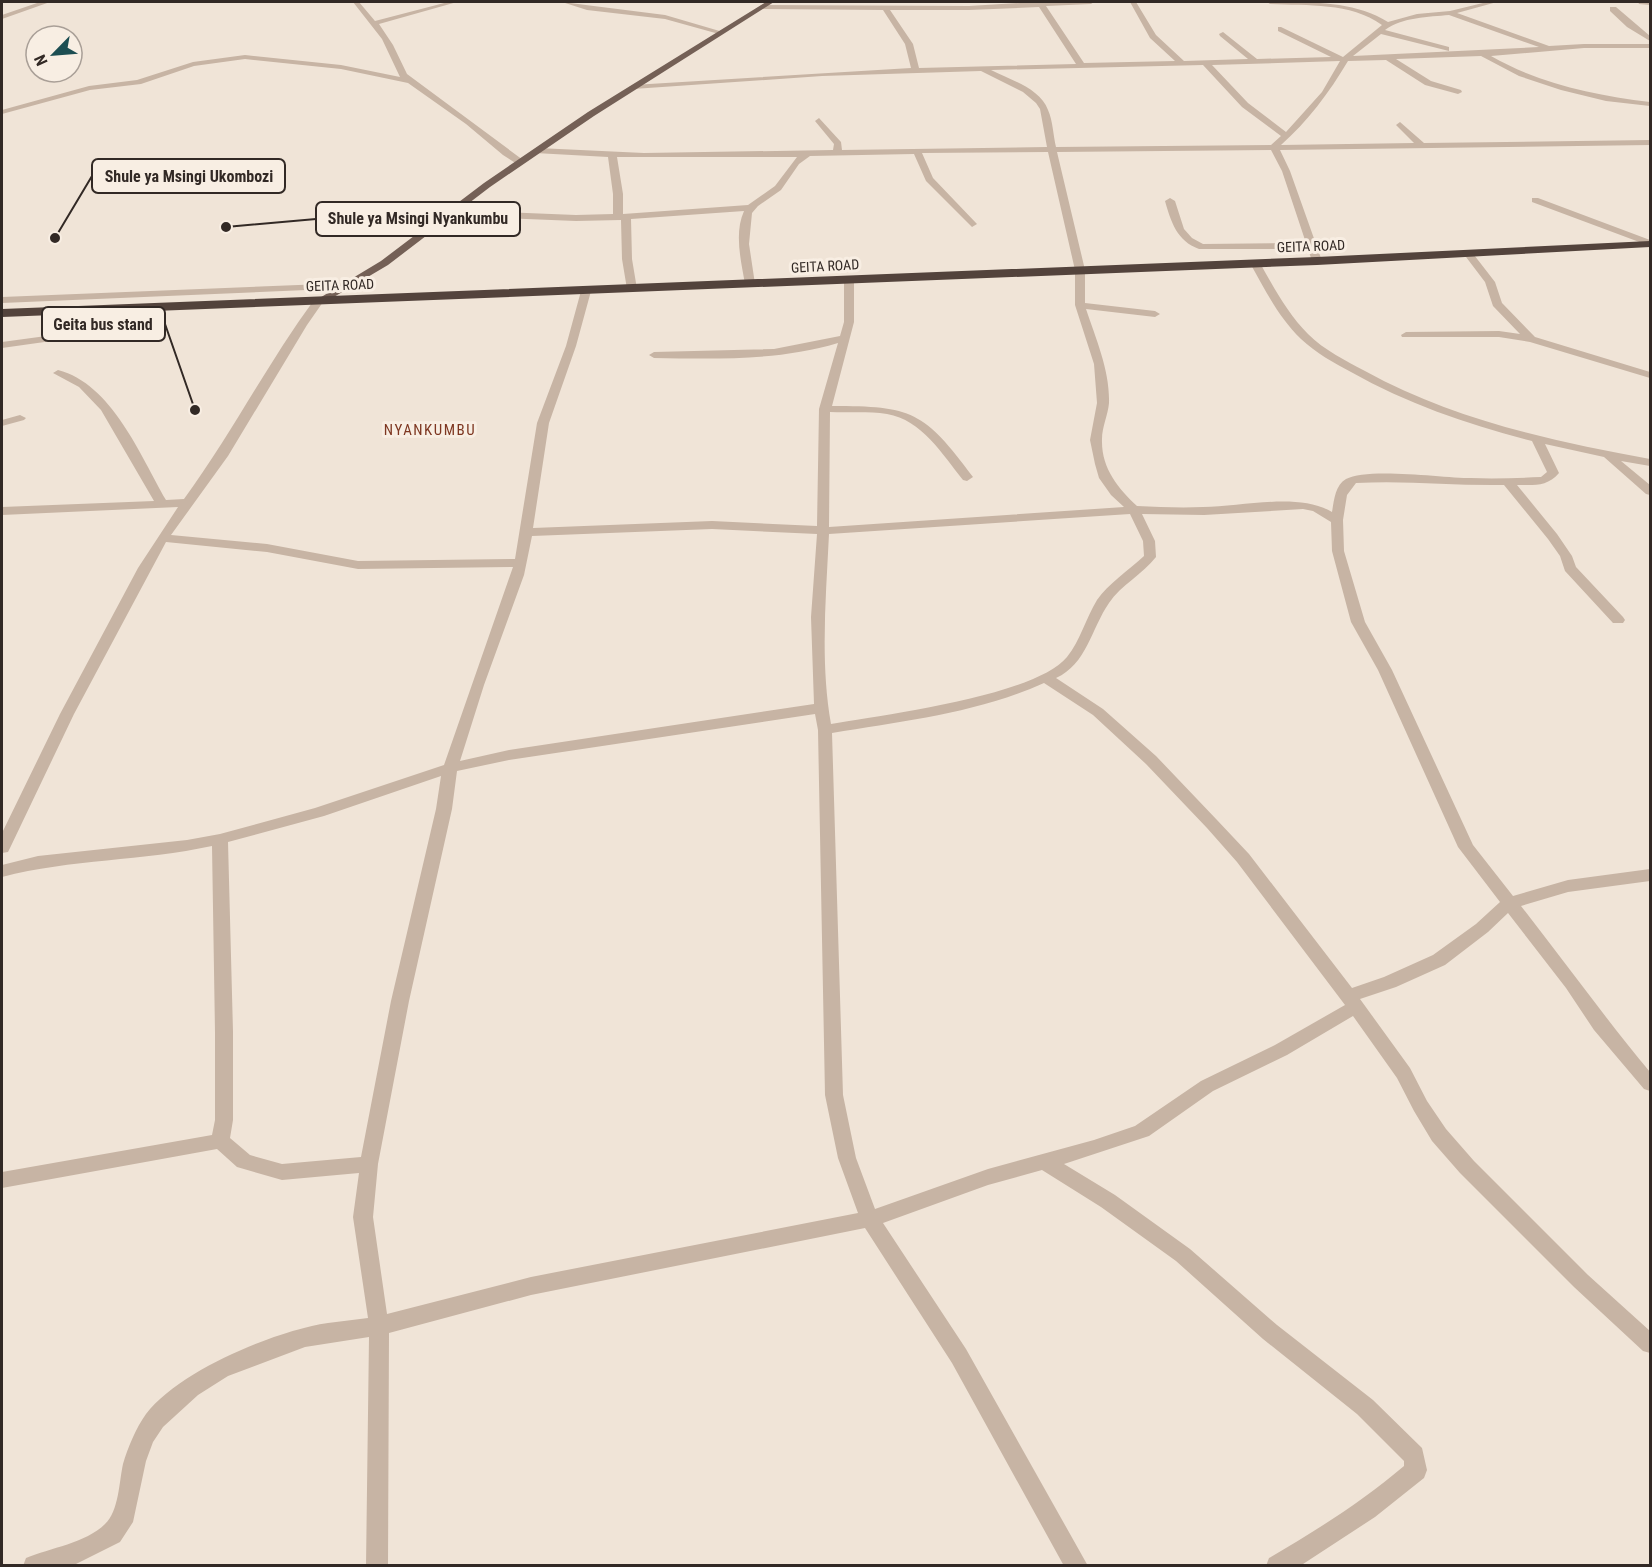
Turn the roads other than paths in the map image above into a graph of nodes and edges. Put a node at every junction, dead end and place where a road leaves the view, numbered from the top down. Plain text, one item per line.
1 (46, 2) edge
2 (356, 2) edge
3 (454, 2) edge
4 (566, 2) edge
5 (770, 2) edge
6 (1091, 2) edge
7 (1133, 2) edge
8 (1270, 2) edge
9 (1494, 2) edge
10 (1642, 2) edge
11 (1040, 3) edge
12 (1650, 3) edge
13 (886, 5) edge
14 (1357, 5) edge
15 (761, 7) junction
16 (1613, 9) dead end
17 (2, 10) edge
18 (1445, 12) junction
19 (12, 13) junction
20 (2, 17) edge
21 (375, 23) junction
22 (1387, 25) junction
23 (1281, 29) dead end
24 (1380, 31) junction
25 (719, 32) junction
26 (1222, 34) dead end
27 (1650, 39) edge
28 (1650, 46) edge
29 (1552, 49) junction
30 (1462, 54) junction
31 (1482, 54) junction
32 (1385, 56) junction
33 (1343, 59) junction
34 (1254, 60) junction
35 (1205, 62) junction
36 (1182, 63) junction
37 (1082, 67) junction
38 (982, 69) junction
39 (915, 70) junction
40 (410, 81) junction
41 (633, 87) junction
42 (1458, 92) dead end
43 (1650, 105) edge
44 (2, 112) edge
45 (819, 122) dead end
46 (1401, 125) dead end
47 (1287, 136) junction
48 (1650, 143) edge
49 (1274, 146) junction
50 (1422, 146) junction
51 (1052, 149) junction
52 (538, 151) junction
53 (917, 151) junction
54 (837, 152) junction
55 (810, 153) junction
56 (612, 156) junction
57 (520, 162) junction
58 (1535, 200) dead end
59 (1170, 201) dead end
60 (751, 207) junction
61 (450, 213) junction
62 (622, 217) junction
63 (972, 224) dead end
64 (1650, 243) edge
65 (1312, 246) junction
66 (1468, 253) junction
67 (1317, 261) junction
68 (1255, 263) junction
69 (1080, 270) junction
70 (849, 280) junction
71 (750, 284) junction
72 (349, 286) junction
73 (632, 289) junction
74 (586, 291) junction
75 (2, 300) edge
76 (318, 302) junction
77 (1080, 305) junction
78 (2, 313) edge
79 (1155, 314) dead end
80 (83, 334) dead end
81 (1406, 335) dead end
82 (845, 338) junction
83 (1531, 339) junction
84 (2, 345) edge
85 (654, 355) dead end
86 (1650, 365) edge
87 (1623, 368) junction
88 (58, 374) dead end
89 (1650, 375) edge
90 (825, 409) junction
91 (20, 418) dead end
92 (2, 423) edge
93 (1536, 438) junction
94 (1608, 455) junction
95 (1650, 462) edge
96 (967, 477) dead end
97 (1508, 482) junction
98 (1650, 491) edge
99 (187, 503) junction
100 (162, 504) junction
101 (1134, 510) junction
102 (2, 513) edge
103 (1337, 520) junction
104 (823, 531) junction
105 (527, 532) junction
106 (162, 538) junction
107 (520, 563) junction
108 (1618, 620) dead end
109 (1046, 678) junction
110 (821, 708) junction
111 (825, 730) junction
112 (450, 768) junction
113 (220, 839) junction
114 (2, 848) edge
115 (2, 871) edge
116 (1650, 875) edge
117 (1510, 903) junction
118 (1351, 1002) junction
119 (1650, 1084) edge
120 (220, 1141) junction
121 (1044, 1162) junction
122 (369, 1164) junction
123 (2, 1180) edge
124 (870, 1219) junction
125 (379, 1326) junction
126 (1650, 1344) edge
127 (34, 1566) edge
128 (377, 1566) edge
129 (1077, 1566) edge
130 (1278, 1566) edge

1 - 19 street
2 - 21 street
3 - 21 street
4 - 25 street
5 - 15 main road
6 - 11 street
7 - 36 street
8 - 14 street
9 - 18 street
10 - 12 street
11 - 13 street
11 - 37 street
13 - 15 street
13 - 39 street
14 - 22 street
15 - 25 main road
16 - 27 street
17 - 19 street
18 - 22 street
18 - 29 street
19 - 20 street
21 - 40 street
22 - 24 street
23 - 33 street
24 - 30 street
24 - 33 street
25 - 41 main road
26 - 34 street
28 - 29 street
29 - 31 street
30 - 31 street
30 - 32 street
31 - 43 street
32 - 33 street
32 - 42 street
33 - 34 street
33 - 47 street
34 - 35 street
35 - 36 street
35 - 47 street
36 - 37 street
37 - 38 street
38 - 39 street
38 - 51 street
39 - 41 street
40 - 44 street
40 - 57 street
41 - 52 main road
45 - 54 street
46 - 50 street
47 - 49 street
48 - 50 street
49 - 50 street
49 - 51 street
49 - 65 street
51 - 53 street
51 - 69 street
52 - 56 street
52 - 57 main road
53 - 54 street
53 - 63 street
54 - 55 street
55 - 56 street
55 - 60 street
56 - 62 street
57 - 61 main road
58 - 64 street
59 - 65 street
60 - 62 street
60 - 71 street
61 - 62 street
61 - 72 main road
62 - 73 street
64 - 66 highway, GEITA ROAD
65 - 67 street
66 - 67 highway, GEITA ROAD
66 - 83 street
67 - 68 highway, GEITA ROAD
68 - 69 highway, GEITA ROAD
68 - 93 street
69 - 70 highway, GEITA ROAD
69 - 77 street
70 - 71 highway, GEITA ROAD
70 - 82 street
71 - 73 highway, GEITA ROAD
72 - 75 street
72 - 76 main road
73 - 74 highway, GEITA ROAD
74 - 76 highway, GEITA ROAD
74 - 105 street
76 - 78 highway, GEITA ROAD
76 - 99 street
77 - 79 street
77 - 101 street
80 - 84 street
81 - 83 street
82 - 85 street
82 - 90 street
83 - 87 street
86 - 87 street
87 - 89 street
88 - 100 street
90 - 96 street
90 - 104 street
91 - 92 street
93 - 94 street
93 - 97 street
94 - 95 street
94 - 98 street
97 - 103 street
97 - 108 street
99 - 100 street
99 - 106 street
100 - 102 street
101 - 103 street
101 - 104 street
101 - 109 street
103 - 117 street
104 - 105 street
104 - 110 street
105 - 107 street
106 - 107 street
106 - 114 street
107 - 112 street
109 - 111 street
109 - 118 street
110 - 111 street
110 - 112 street
111 - 124 street
112 - 113 street
112 - 122 street
113 - 115 street
113 - 120 street
116 - 117 street
117 - 118 street
117 - 119 street
118 - 121 street
118 - 126 street
120 - 122 street
120 - 123 street
121 - 124 street
121 - 130 street
122 - 125 street
124 - 125 street
124 - 129 street
125 - 127 street
125 - 128 street

